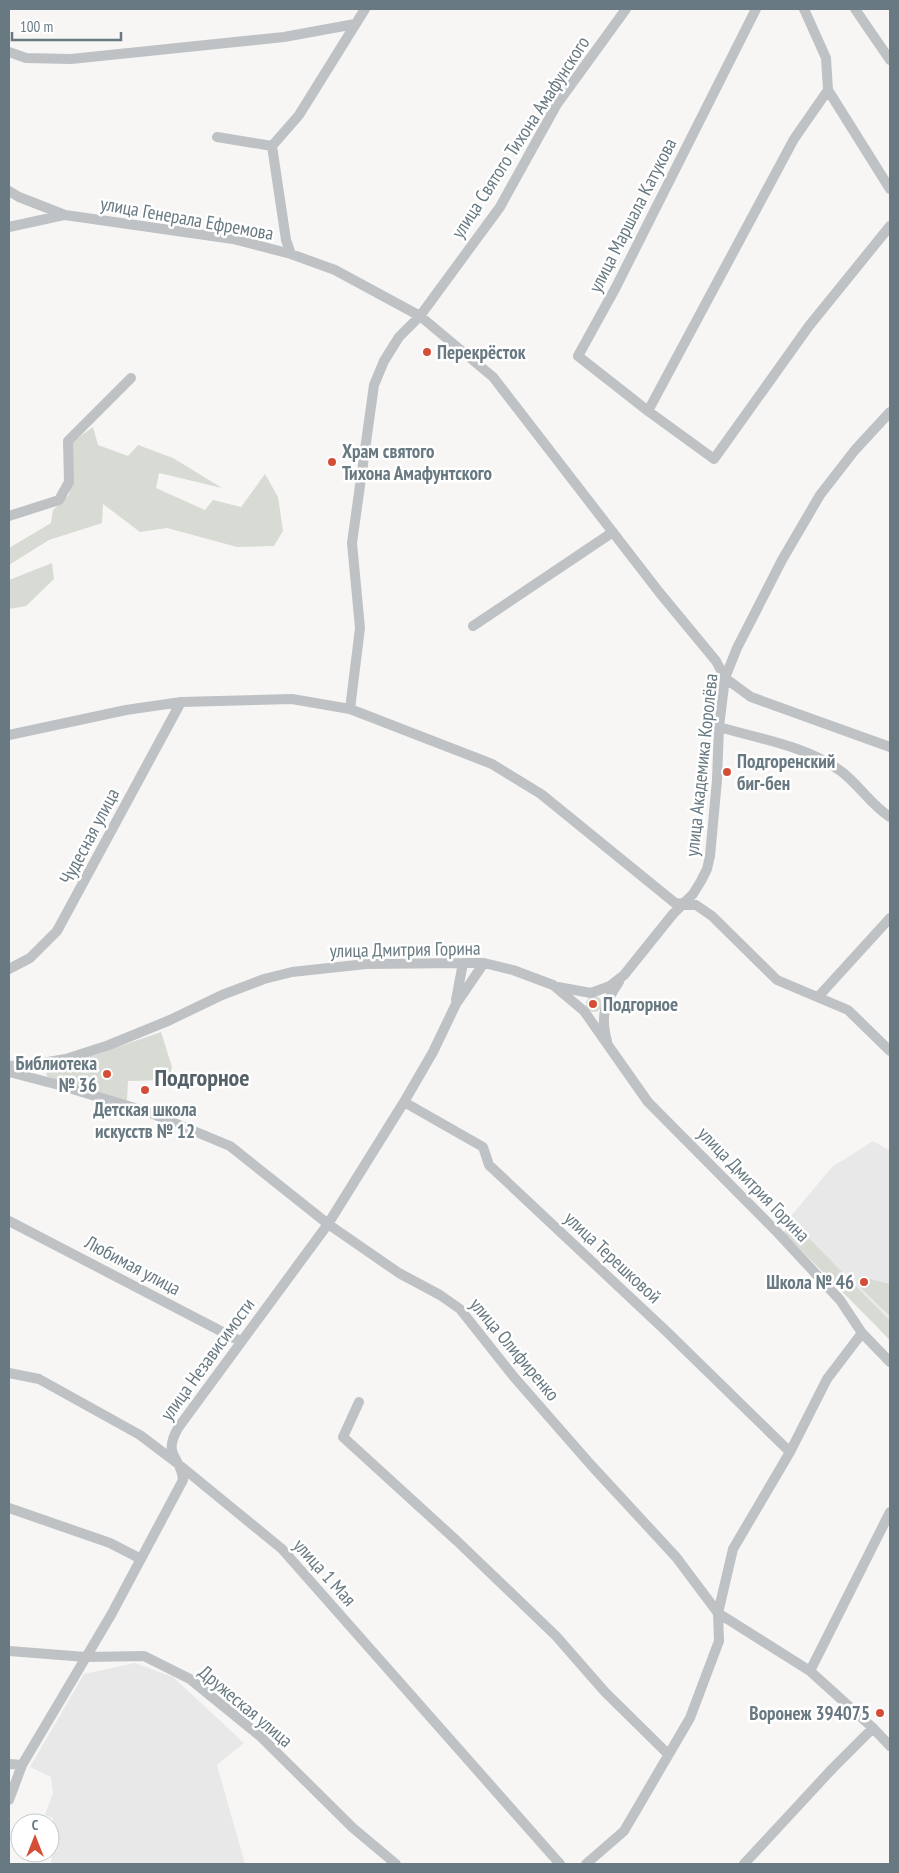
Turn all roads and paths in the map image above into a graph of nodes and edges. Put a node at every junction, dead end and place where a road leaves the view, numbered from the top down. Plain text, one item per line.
1 (365, 9) edge
2 (626, 9) edge
3 (756, 9) edge
4 (804, 9) edge
5 (855, 9) edge
6 (355, 24) junction
7 (9, 52) edge
8 (890, 60) edge
9 (828, 90) junction
10 (217, 137) dead end
11 (272, 146) junction
12 (890, 189) edge
13 (9, 191) edge
14 (65, 215) junction
15 (890, 226) edge
16 (9, 227) edge
17 (291, 254) junction
18 (420, 316) junction
19 (131, 378) dead end
20 (648, 411) junction
21 (890, 412) edge
22 (9, 516) edge
23 (613, 532) junction
24 (473, 626) dead end
25 (725, 678) junction
26 (181, 702) junction
27 (350, 709) junction
28 (719, 727) junction
29 (9, 735) edge
30 (890, 747) edge
31 (890, 817) edge
32 (684, 903) junction
33 (890, 918) edge
34 (463, 963) junction
35 (484, 963) junction
36 (9, 970) edge
37 (624, 975) junction
38 (553, 985) junction
39 (591, 993) junction
40 (818, 997) junction
41 (456, 1004) junction
42 (605, 1007) junction
43 (584, 1011) junction
44 (609, 1047) junction
45 (890, 1051) edge
46 (9, 1066) edge
47 (9, 1072) edge
48 (404, 1102) junction
49 (9, 1220) edge
50 (328, 1224) junction
51 (862, 1333) junction
52 (240, 1341) junction
53 (890, 1362) edge
54 (9, 1373) edge
55 (359, 1402) dead end
56 (790, 1452) junction
57 (177, 1463) junction
58 (9, 1508) edge
59 (890, 1512) edge
60 (141, 1559) junction
61 (718, 1613) junction
62 (9, 1651) edge
63 (86, 1657) junction
64 (810, 1671) junction
65 (873, 1728) junction
66 (890, 1731) edge
67 (888, 1744) edge
68 (668, 1754) junction
69 (9, 1764) edge
70 (22, 1765) junction
71 (9, 1800) edge
72 (396, 1864) edge
73 (560, 1864) edge
74 (586, 1864) edge
75 (744, 1864) edge

1 - 6 street
2 - 18 street, улица Святого Тихона Амафунского
3 - 20 street, улица Маршала Катукова
4 - 9 street
5 - 8 street
6 - 7 street
6 - 11 street
9 - 12 street
9 - 20 street
10 - 11 street
11 - 17 street
13 - 14 street, улица Генерала Ефремова
14 - 16 street
14 - 17 street, улица Генерала Ефремова
15 - 20 street, улица Маршала Катукова
17 - 18 street, улица Генерала Ефремова
18 - 23 street, улица Генерала Ефремова
18 - 27 street, улица Святого Тихона Амафунского
19 - 22 street
21 - 25 street, улица Академика Королёва
23 - 24 street
23 - 25 street, улица Генерала Ефремова
25 - 28 street, улица Академика Королёва
25 - 30 street, улица Генерала Ефремова
26 - 27 street
26 - 29 street
26 - 36 street, Чудесная улица
27 - 32 street
28 - 31 street
28 - 32 street, улица Академика Королёва
32 - 37 street, улица Академика Королёва
32 - 40 street
33 - 40 street
34 - 35 street, улица Дмитрия Горина
34 - 41 street
34 - 46 street, улица Дмитрия Горина
35 - 38 street, улица Дмитрия Горина
35 - 41 street
37 - 39 street, улица Академика Королёва
37 - 42 street
38 - 39 street
38 - 43 street, улица Дмитрия Горина
39 - 42 street
39 - 43 street
40 - 45 street
41 - 48 street, улица Независимости
42 - 43 street
42 - 44 street
43 - 44 street, улица Дмитрия Горина
44 - 51 street, улица Дмитрия Горина
47 - 50 street, улица Олифиренко
48 - 50 street, улица Независимости
48 - 56 street, улица Терешковой
49 - 52 street, Любимая улица
50 - 52 street, улица Независимости
50 - 61 street, улица Олифиренко
51 - 53 street, улица Дмитрия Горина
51 - 56 street
52 - 57 street, улица Независимости
54 - 57 street, улица 1 Мая
55 - 68 street
56 - 61 street
57 - 60 street, улица Независимости
57 - 73 street, улица 1 Мая
58 - 60 street
59 - 64 street
60 - 63 street, улица Независимости
61 - 64 street, улица Олифиренко
61 - 68 street
62 - 63 street, Дружеская улица
63 - 70 street, улица Независимости
63 - 72 street, Дружеская улица
64 - 65 street, улица Олифиренко
65 - 67 street, улица Олифиренко
65 - 75 street
66 - 67 street
68 - 74 street
69 - 70 street
70 - 71 street, улица Независимости

